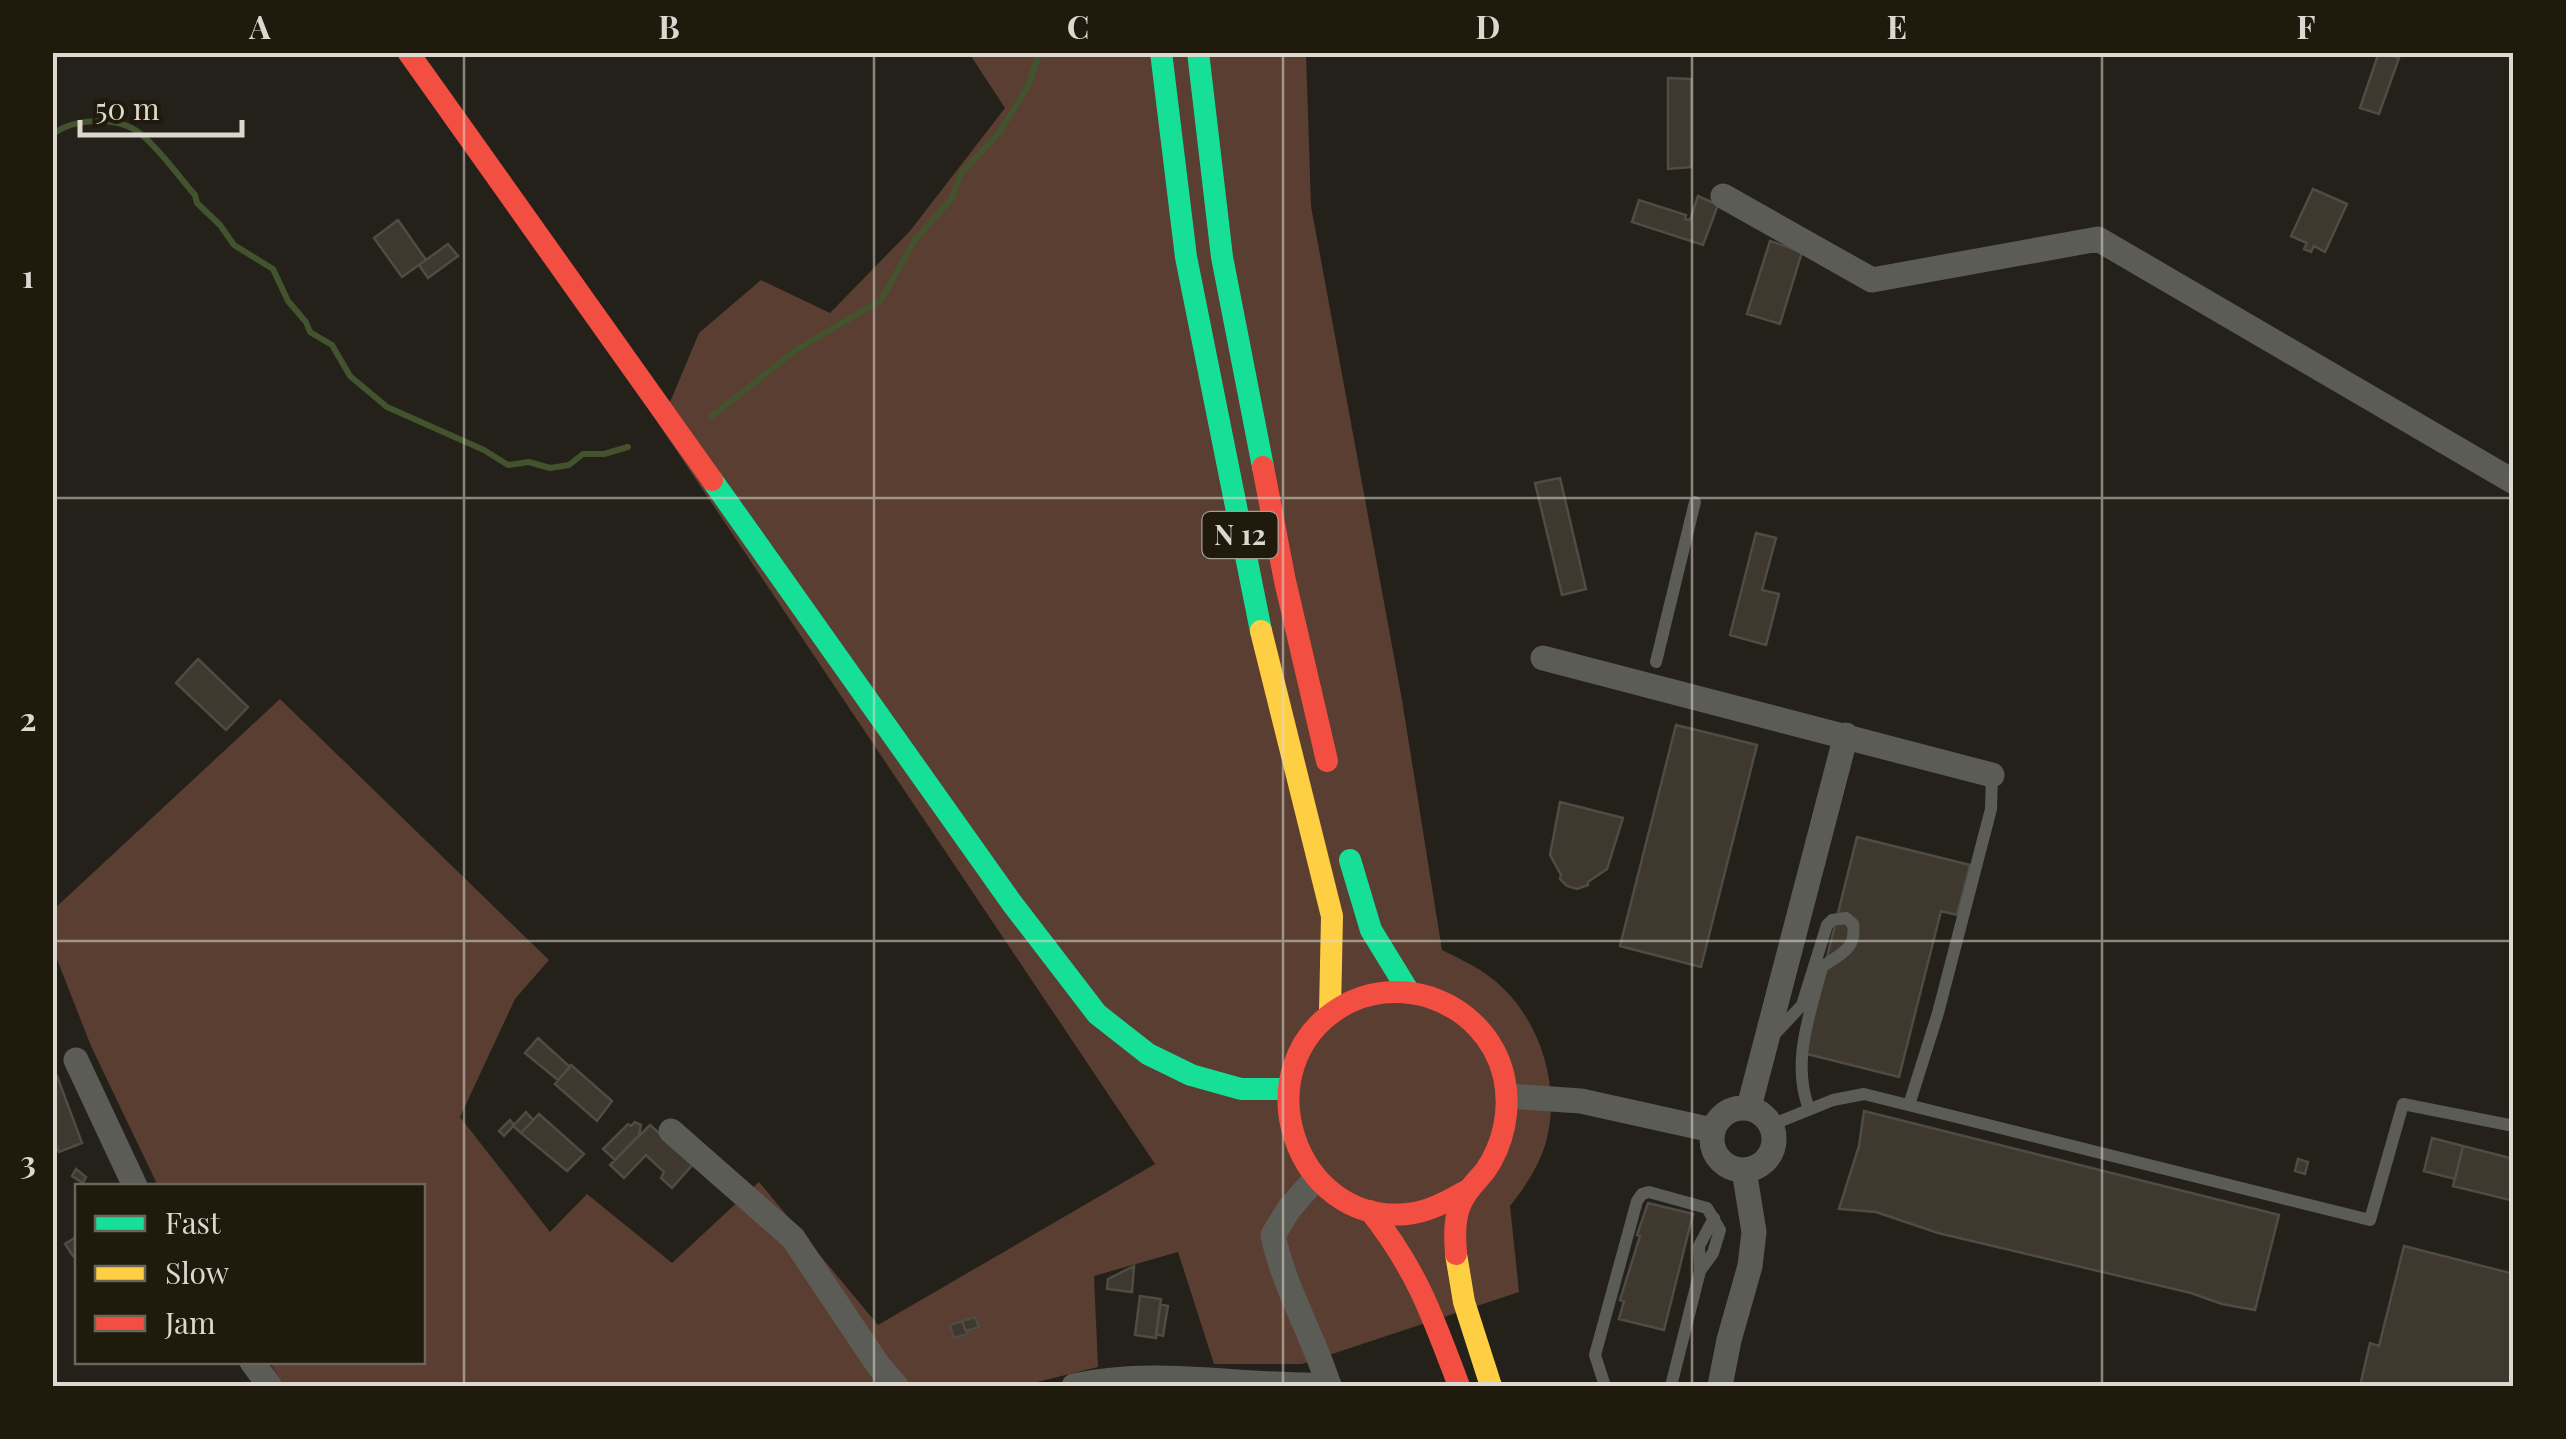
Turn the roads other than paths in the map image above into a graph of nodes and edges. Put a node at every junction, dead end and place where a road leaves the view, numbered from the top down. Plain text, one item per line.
1 (408, 52) edge
2 (1162, 52) edge
3 (1198, 52) edge
4 (1722, 196) dead end
5 (2514, 482) edge
6 (1695, 502) dead end
7 (1543, 658) dead end
8 (1656, 662) dead end
9 (1846, 735) junction
10 (1992, 775) joint
11 (1332, 786) dead end
12 (1345, 842) dead end
13 (1409, 992) junction
14 (1330, 1012) junction
15 (1766, 1044) junction
16 (76, 1060) dead end
17 (1286, 1090) junction
18 (1508, 1096) junction
19 (1909, 1105) junction
20 (1749, 1108) junction
21 (1810, 1109) junction
22 (1771, 1125) junction
23 (2514, 1126) edge
24 (1712, 1130) junction
25 (671, 1132) dead end
26 (1744, 1170) junction
27 (1315, 1179) junction
28 (135, 1184) edge
29 (1464, 1192) junction
30 (1370, 1211) junction
31 (254, 1364) edge
32 (270, 1386) edge
33 (896, 1386) edge
34 (1074, 1386) edge
35 (1329, 1386) edge
36 (1459, 1386) edge
37 (1491, 1386) edge
38 (1605, 1386) edge
39 (1670, 1386) edge
40 (1720, 1386) edge

1 - 17 main road
2 - 14 main road, N 12
3 - 11 main road, N 12
4 - 5 street
6 - 8 lane
7 - 9 street
9 - 10 street
9 - 15 street
10 - 19 lane
12 - 13 main road
13 - 14 main road
13 - 18 main road
14 - 17 main road
15 - 20 street
15 - 21 lane
16 - 28 street
17 - 27 main road
18 - 24 street
18 - 29 main road
19 - 21 lane
19 - 23 lane
20 - 22 street
20 - 24 street
21 - 22 lane
22 - 26 street
24 - 26 street
25 - 33 street
26 - 40 street
27 - 30 main road
27 - 35 street
29 - 30 main road
29 - 37 main road
30 - 36 main road
31 - 32 street
34 - 35 street
38 - 39 lane

